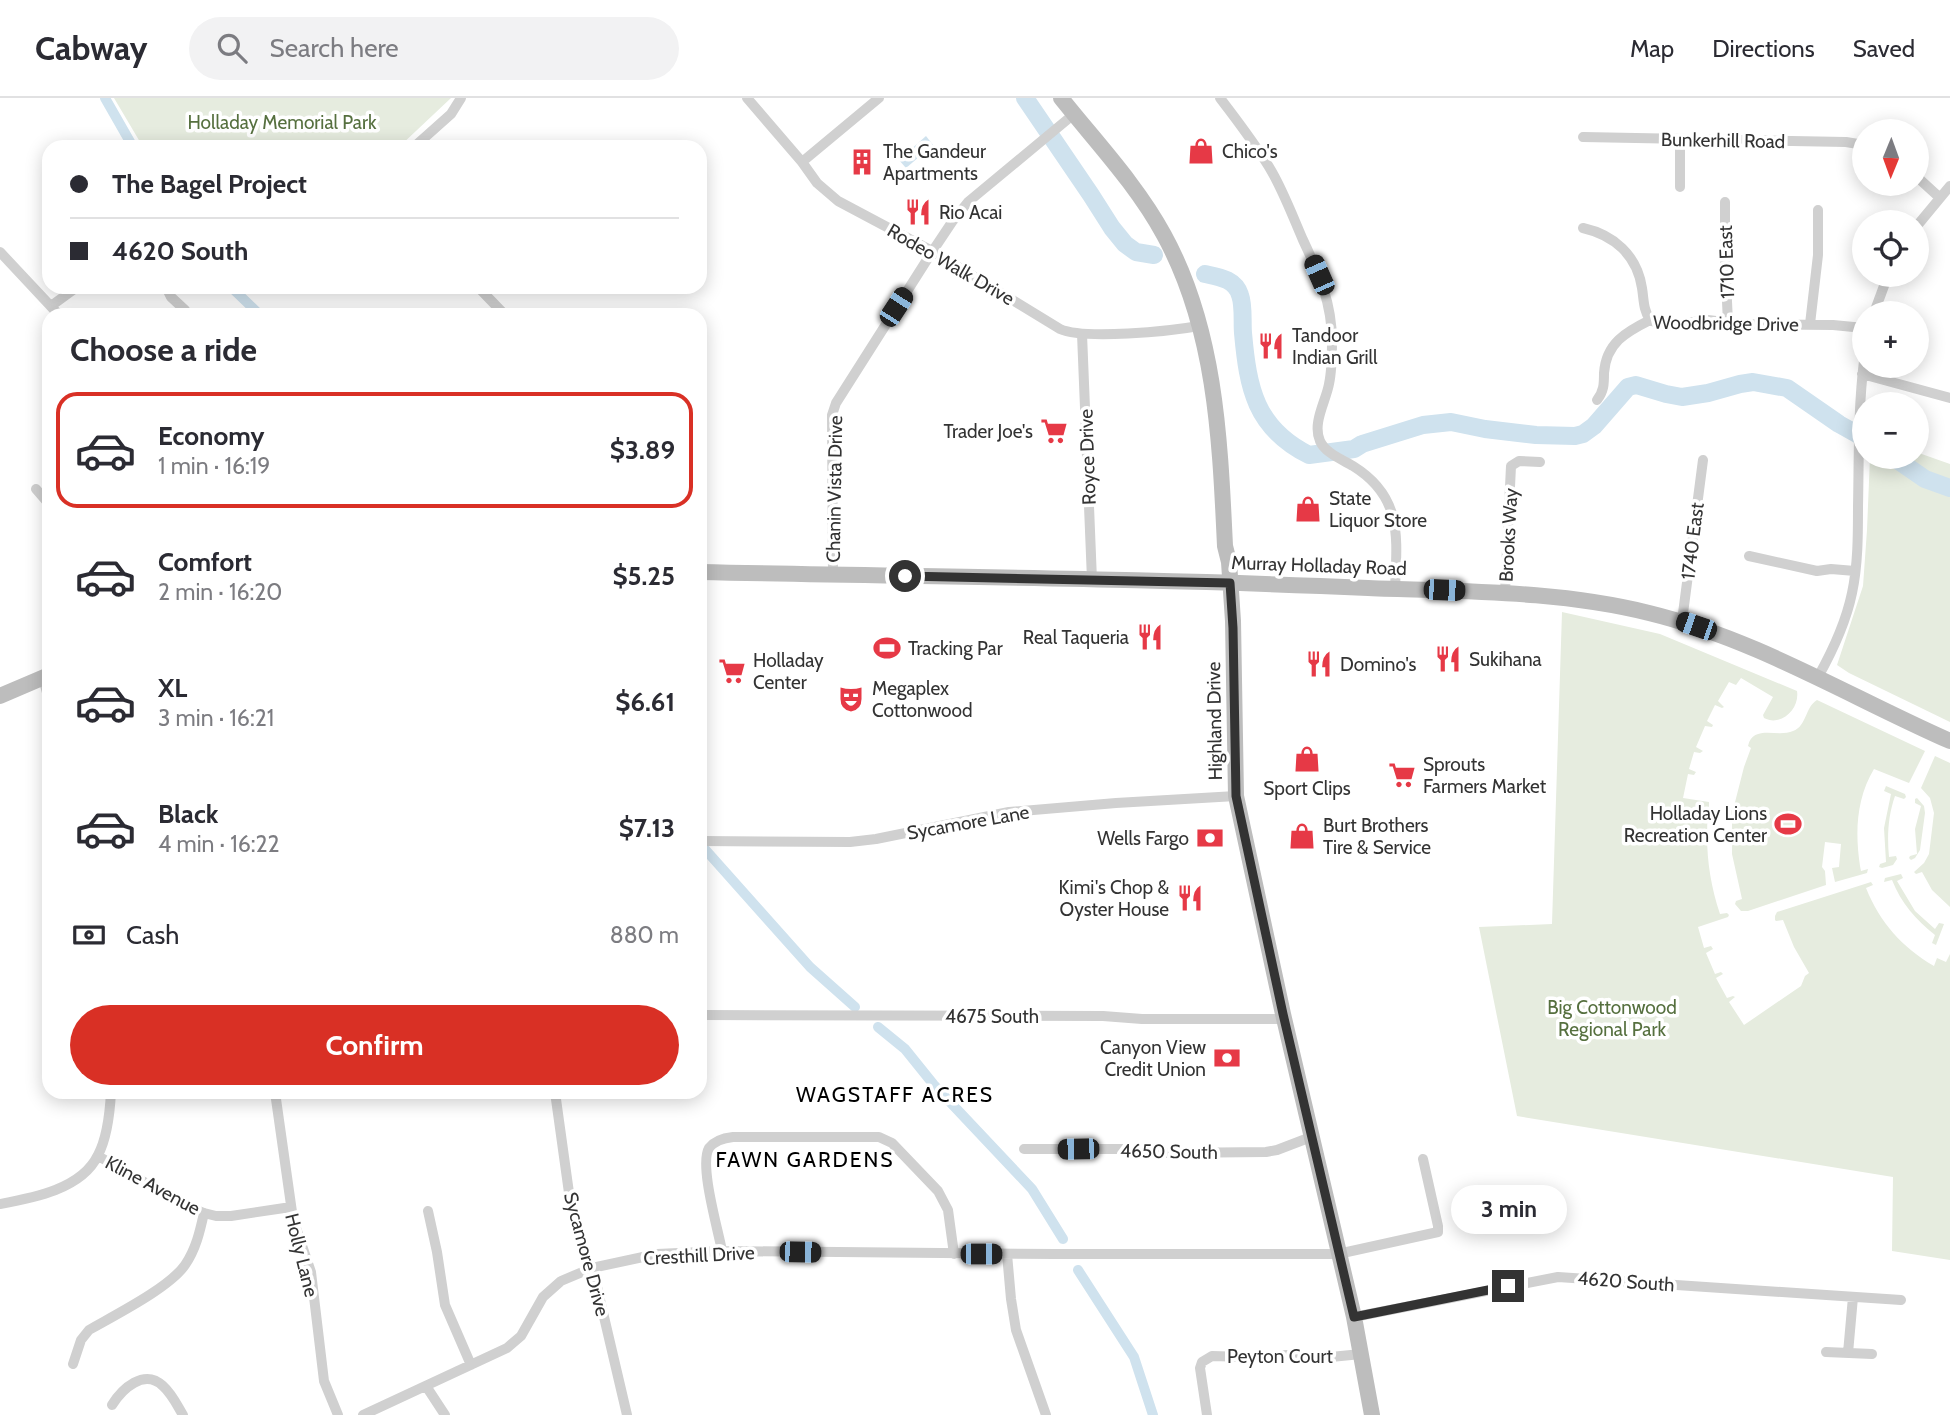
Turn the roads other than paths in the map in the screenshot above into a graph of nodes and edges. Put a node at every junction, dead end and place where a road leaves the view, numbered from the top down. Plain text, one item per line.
1 (461, 98) edge
2 (747, 98) edge
3 (879, 98) edge
4 (1061, 98) edge
5 (1220, 98) edge
6 (1074, 114) junction
7 (1583, 137) dead end
8 (1680, 139) junction
9 (422, 140) edge
10 (1852, 143) edge
11 (802, 162) junction
12 (1950, 186) edge
13 (1680, 187) dead end
14 (1929, 187) edge
15 (1940, 197) junction
16 (1725, 202) dead end
17 (1818, 210) dead end
18 (1929, 211) edge
19 (1583, 228) dead end
20 (932, 251) junction
21 (0, 252) edge
22 (71, 294) edge
23 (170, 294) edge
24 (485, 294) edge
25 (52, 308) edge
26 (58, 308) edge
27 (183, 308) edge
28 (498, 308) edge
29 (1650, 320) junction
30 (1728, 323) junction
31 (1810, 324) junction
32 (1199, 326) junction
33 (1852, 327) edge
34 (1082, 334) junction
35 (1862, 378) edge
36 (1877, 378) edge
37 (1950, 398) edge
38 (1597, 400) dead end
39 (1703, 460) dead end
40 (1540, 461) dead end
41 (36, 489) dead end
42 (42, 496) edge
43 (1749, 556) dead end
44 (1855, 571) junction
45 (707, 572) edge
46 (833, 575) junction
47 (1092, 580) junction
48 (1230, 583) junction
49 (1395, 589) junction
50 (1505, 592) junction
51 (1682, 621) junction
52 (1818, 677) junction
53 (42, 678) edge
54 (0, 696) edge
55 (1950, 741) edge
56 (1236, 796) junction
57 (707, 841) edge
58 (707, 1015) edge
59 (1284, 1018) junction
60 (110, 1099) edge
61 (276, 1099) edge
62 (556, 1099) edge
63 (1311, 1137) junction
64 (1024, 1149) dead end
65 (98, 1156) junction
66 (1423, 1159) dead end
67 (0, 1204) edge
68 (291, 1207) junction
69 (428, 1211) dead end
70 (204, 1213) junction
71 (722, 1251) junction
72 (954, 1254) junction
73 (1007, 1254) junction
74 (1338, 1254) junction
75 (592, 1268) junction
76 (1853, 1297) junction
77 (1901, 1300) dead end
78 (1354, 1317) junction
79 (1826, 1352) dead end
80 (1848, 1353) junction
81 (1361, 1354) junction
82 (1872, 1354) dead end
83 (73, 1364) dead end
84 (471, 1365) junction
85 (426, 1386) junction
86 (112, 1405) dead end
87 (183, 1415) edge
88 (338, 1415) edge
89 (363, 1415) edge
90 (445, 1415) edge
91 (626, 1415) edge
92 (1046, 1415) edge
93 (1208, 1415) edge
94 (1372, 1415) edge

1 - 9 street
2 - 11 street, Rodeo Walk Drive
3 - 11 street
4 - 6 main road, Highland Drive
5 - 49 street
6 - 20 street, Chanin Vista Drive
6 - 32 main road, Highland Drive
7 - 8 street, Bunkerhill Road
8 - 10 street, Bunkerhill Road
8 - 13 street
11 - 20 street, Rodeo Walk Drive
12 - 15 street
14 - 15 street
15 - 18 street
16 - 30 street, 1710 East
17 - 31 street
19 - 29 street
20 - 34 street, Rodeo Walk Drive
20 - 46 street, Chanin Vista Drive
21 - 25 street
22 - 26 street
23 - 27 street
24 - 28 street
29 - 30 street, Woodbridge Drive
29 - 38 street, Woodbridge Drive
30 - 31 street, Woodbridge Drive
31 - 33 street, Woodbridge Drive
32 - 34 street, Rodeo Walk Drive
32 - 48 main road, Highland Drive
34 - 47 street, Royce Drive
35 - 44 street
36 - 37 street
39 - 51 street, 1740 East
40 - 50 street, Brooks Way
41 - 42 street
43 - 44 street
44 - 52 street
45 - 46 main road, Murray Holladay Road
46 - 47 main road, Murray Holladay Road
47 - 48 main road, Murray Holladay Road
48 - 49 main road, Murray Holladay Road
48 - 56 main road, Highland Drive
49 - 50 main road, Murray Holladay Road
50 - 51 main road, Murray Holladay Road
51 - 52 main road, Murray Holladay Road
52 - 55 main road, Murray Holladay Road
53 - 54 main road
56 - 57 street, Sycamore Lane
56 - 59 main road, Highland Drive
58 - 59 street, 4675 South
59 - 63 main road, Highland Drive
60 - 65 street
61 - 68 street, Holly Lane
62 - 75 street, Sycamore Drive
63 - 64 street, 4650 South
63 - 74 main road, Highland Drive
65 - 67 street
65 - 70 street, Kline Avenue
66 - 74 street, Cresthill Drive
68 - 70 street, Kline Avenue
68 - 88 street, Holly Lane
69 - 84 street
70 - 83 street
71 - 72 street, Cresthill Drive
71 - 72 street
71 - 75 street, Cresthill Drive
72 - 73 street, Cresthill Drive
73 - 74 street, Cresthill Drive
73 - 92 street
74 - 78 main road, Highland Drive
75 - 84 street, Cresthill Drive
75 - 91 street, Sycamore Drive
76 - 77 street, 4620 South
76 - 78 street, 4620 South
76 - 80 street
78 - 81 main road, Highland Drive
79 - 80 street
80 - 82 street
81 - 93 street, Peyton Court
81 - 94 main road, Highland Drive
84 - 85 street, Cresthill Drive
85 - 89 street, Cresthill Drive
85 - 90 street
86 - 87 street

